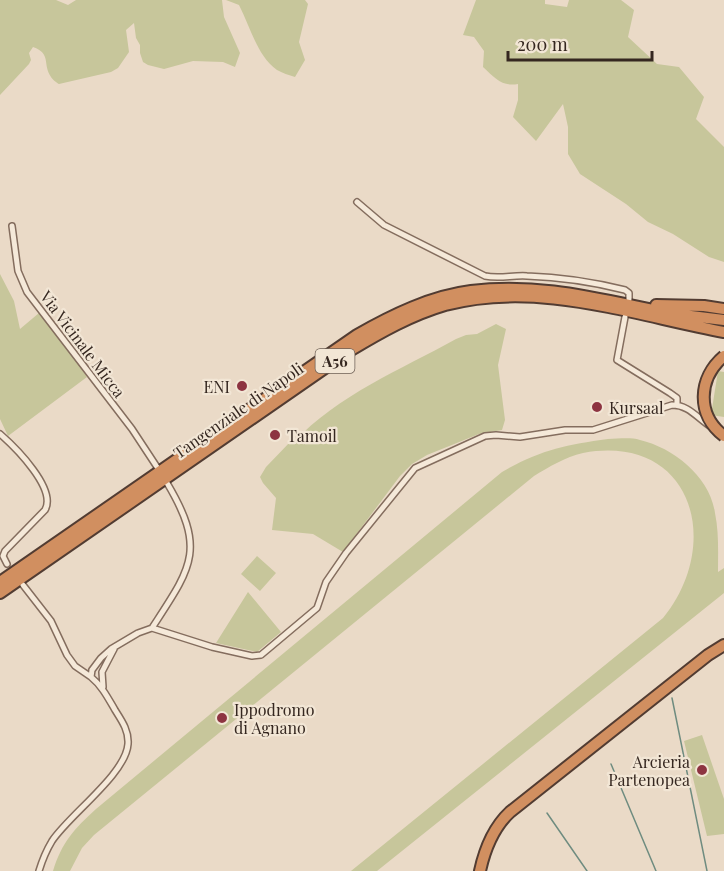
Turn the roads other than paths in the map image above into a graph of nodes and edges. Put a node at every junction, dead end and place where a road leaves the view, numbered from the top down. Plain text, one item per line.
1 (357, 202) dead end
2 (12, 226) dead end
3 (631, 302) junction
4 (724, 309) edge
5 (625, 317) dead end
6 (724, 320) edge
7 (724, 332) edge
8 (724, 356) edge
9 (676, 404) junction
10 (724, 425) edge
11 (0, 434) edge
12 (724, 436) edge
13 (157, 467) dead end
14 (167, 483) dead end
15 (58, 541) junction
16 (4, 568) edge
17 (21, 581) junction
18 (0, 582) edge
19 (0, 593) edge
20 (0, 598) edge
21 (152, 628) junction
22 (118, 645) junction
23 (724, 645) edge
24 (96, 675) junction
25 (39, 871) edge
26 (480, 871) edge

1 - 3 street
2 - 13 street, Via Vicinale Micca
3 - 4 highway
3 - 6 highway, Tangenziale di Napoli / A56
3 - 15 highway, Tangenziale di Napoli / A56
5 - 9 street
7 - 17 highway, Tangenziale di Napoli / A56
8 - 12 highway, bridge
9 - 10 street
9 - 21 street
11 - 16 street
14 - 21 street
15 - 16 highway
15 - 18 highway, Tangenziale di Napoli / A56
17 - 19 highway, Tangenziale di Napoli / A56
17 - 20 highway
17 - 24 street
21 - 22 street
22 - 24 street
22 - 24 street
23 - 26 highway
24 - 25 street

